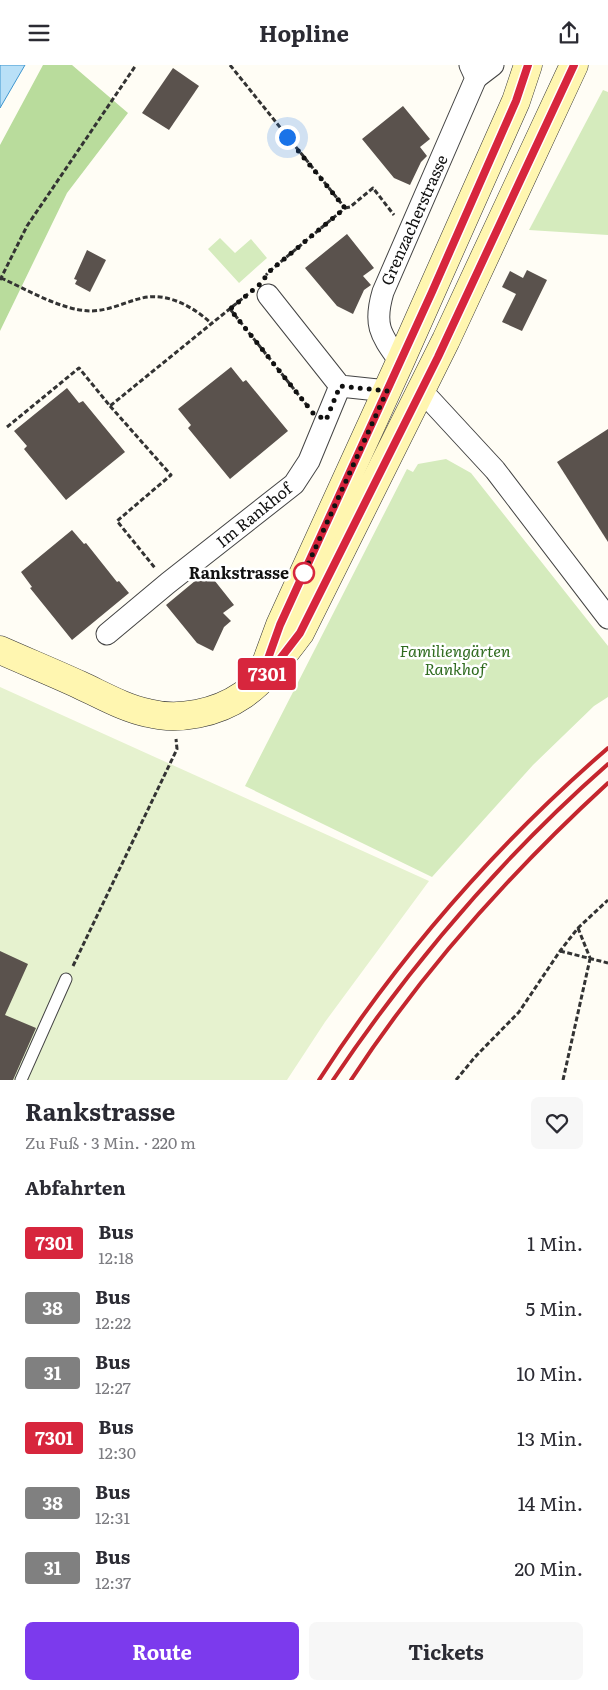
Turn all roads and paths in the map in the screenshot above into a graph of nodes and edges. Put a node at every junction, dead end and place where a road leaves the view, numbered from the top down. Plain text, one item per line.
1 (136, 65) edge
2 (230, 65) edge
3 (493, 65) edge
4 (528, 65) edge
5 (542, 65) edge
6 (572, 66) edge
7 (473, 71) edge
8 (516, 101) junction
9 (345, 208) junction
10 (395, 217) dead end
11 (1, 279) edge
12 (262, 288) junction
13 (230, 309) junction
14 (211, 323) junction
15 (400, 363) junction
16 (340, 386) junction
17 (387, 391) junction
18 (422, 391) junction
19 (110, 406) junction
20 (326, 420) junction
21 (7, 427) dead end
22 (168, 583) junction
23 (608, 618) edge
24 (107, 634) dead end
25 (0, 650) edge
26 (260, 681) junction
27 (177, 749) dead end
28 (608, 900) edge
29 (578, 928) junction
30 (560, 951) junction
31 (590, 959) junction
32 (608, 963) edge
33 (66, 979) joint
34 (21, 1080) edge
35 (456, 1080) edge
36 (563, 1080) edge

1 - 11 path
2 - 9 path
3 - 7 street, Grenzacherstrasse
4 - 8 main road
5 - 8 main road
6 - 18 main road
7 - 15 street, Grenzacherstrasse
8 - 15 main road
9 - 10 path
9 - 12 path
11 - 14 path
12 - 13 path
12 - 16 street
13 - 14 path
13 - 20 path
14 - 19 path
15 - 17 main road
15 - 18 main road
16 - 17 street
16 - 20 street, Im Rankhof
17 - 18 main road
17 - 26 main road
18 - 23 street
18 - 26 main road
19 - 21 path
19 - 22 path
20 - 22 street, Im Rankhof
22 - 24 street, Im Rankhof
25 - 26 main road
27 - 33 path
28 - 29 path
29 - 30 path
29 - 31 path
30 - 31 path
30 - 35 path
31 - 32 path
31 - 36 path
33 - 34 lane

